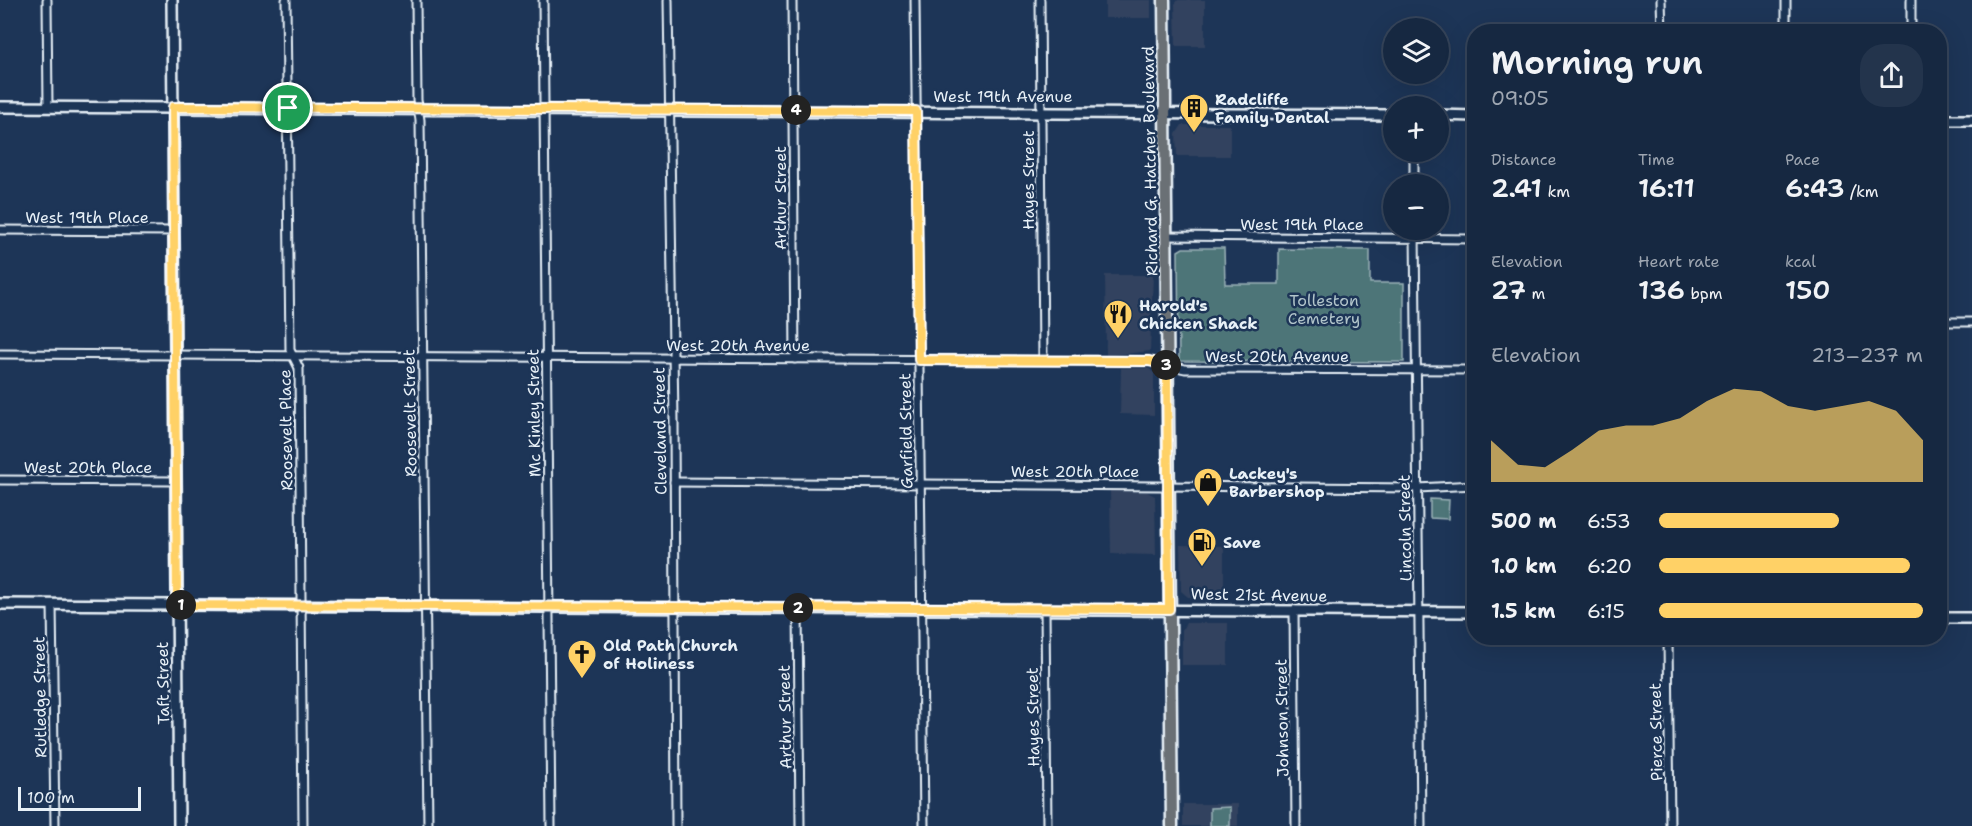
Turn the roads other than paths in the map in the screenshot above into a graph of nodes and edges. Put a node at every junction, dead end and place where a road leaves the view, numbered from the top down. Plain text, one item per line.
1 (47, 0) edge
2 (172, 0) edge
3 (286, 0) edge
4 (416, 0) edge
5 (543, 0) edge
6 (668, 0) edge
7 (792, 0) edge
8 (915, 0) edge
9 (1040, 0) edge
10 (1164, 0) edge
11 (1661, 0) edge
12 (1786, 0) edge
13 (1911, 0) edge
14 (1662, 24) edge
15 (1786, 24) edge
16 (1911, 24) edge
17 (0, 106) edge
18 (48, 107) junction
19 (173, 107) junction
20 (288, 108) junction
21 (419, 108) junction
22 (545, 109) junction
23 (669, 110) junction
24 (793, 110) junction
25 (916, 111) junction
26 (1041, 111) junction
27 (1165, 112) junction
28 (1383, 115) edge
29 (1449, 115) edge
30 (1467, 116) edge
31 (1947, 120) edge
32 (1972, 120) edge
33 (0, 230) edge
34 (174, 231) junction
35 (1166, 236) junction
36 (1383, 238) edge
37 (1449, 239) edge
38 (1467, 239) edge
39 (1415, 240) edge
40 (1947, 322) edge
41 (1972, 322) edge
42 (0, 354) edge
43 (175, 355) junction
44 (294, 356) junction
45 (423, 357) junction
46 (547, 357) junction
47 (672, 358) junction
48 (795, 359) junction
49 (919, 360) junction
50 (1043, 360) junction
51 (1167, 365) junction
52 (1417, 369) junction
53 (1467, 370) edge
54 (0, 480) edge
55 (176, 482) junction
56 (674, 482) junction
57 (921, 484) junction
58 (1168, 485) junction
59 (1467, 486) edge
60 (1418, 488) junction
61 (0, 604) edge
62 (52, 604) junction
63 (177, 605) junction
64 (301, 606) junction
65 (425, 606) junction
66 (549, 606) junction
67 (674, 607) junction
68 (798, 608) junction
69 (921, 608) junction
70 (1045, 609) junction
71 (1169, 609) junction
72 (1294, 610) junction
73 (1419, 612) junction
74 (1467, 612) edge
75 (1947, 618) edge
76 (1972, 618) edge
77 (1668, 645) edge
78 (55, 826) edge
79 (179, 826) edge
80 (303, 826) edge
81 (428, 826) edge
82 (551, 826) edge
83 (676, 826) edge
84 (800, 826) edge
85 (924, 826) edge
86 (1047, 826) edge
87 (1172, 826) edge
88 (1296, 826) edge
89 (1421, 826) edge
90 (1670, 826) edge

1 - 18 street
2 - 19 street, Taft Street
3 - 20 street, Roosevelt Place
4 - 21 street, Roosevelt Street
5 - 22 street, Mc Kinley Street
6 - 23 street, Cleveland Street
7 - 24 street, Arthur Street
8 - 25 street, Garfield Street
9 - 26 street, Hayes Street
10 - 27 main road, Richard G. Hatcher Boulevard
11 - 14 street
12 - 15 street
13 - 16 street
17 - 18 street, West 19th Avenue
18 - 19 street, West 19th Avenue
19 - 20 street, West 19th Avenue
19 - 34 street, Taft Street
20 - 21 street, West 19th Avenue
20 - 44 street, Roosevelt Place
21 - 22 street, West 19th Avenue
21 - 45 street, Roosevelt Street
22 - 23 street, West 19th Avenue
22 - 46 street, Mc Kinley Street
23 - 24 street, West 19th Avenue
23 - 47 street, Cleveland Street
24 - 25 street, West 19th Avenue
24 - 48 street, Arthur Street
25 - 26 street, West 19th Avenue
25 - 49 street, Garfield Street
26 - 27 street, West 19th Avenue
26 - 50 street, Hayes Street
27 - 28 street, West 19th Avenue
27 - 35 main road, Richard G. Hatcher Boulevard
29 - 30 street
31 - 32 street
33 - 34 street, West 19th Place
34 - 43 street, Taft Street
35 - 36 street, West 19th Place
35 - 51 main road, Richard G. Hatcher Boulevard
37 - 38 street, West 19th Place
39 - 52 street, Lincoln Street
40 - 41 street
42 - 43 street, West 20th Avenue
43 - 44 street, West 20th Avenue
43 - 55 street, Taft Street
44 - 45 street, West 20th Avenue
44 - 64 street, Roosevelt Place
45 - 46 street, West 20th Avenue
45 - 65 street, Roosevelt Street
46 - 47 street, West 20th Avenue
46 - 66 street, Mc Kinley Street
47 - 48 street, West 20th Avenue
47 - 56 street, Cleveland Street
48 - 49 street, West 20th Avenue
49 - 50 street, West 20th Avenue
49 - 57 street, Garfield Street
50 - 51 street, West 20th Avenue
51 - 52 street, West 20th Avenue
51 - 58 main road, Richard G. Hatcher Boulevard
52 - 53 street, West 20th Avenue
52 - 60 street, Lincoln Street
54 - 55 street, West 20th Place
55 - 63 street, Taft Street
56 - 57 street, West 20th Place
56 - 67 street, Cleveland Street
57 - 58 street, West 20th Place
57 - 69 street, Garfield Street
58 - 60 street, West 20th Place
58 - 71 main road, Richard G. Hatcher Boulevard
59 - 60 street, West 20th Place
60 - 73 street, Lincoln Street
61 - 62 street, West 21st Avenue
62 - 63 street, West 21st Avenue
62 - 78 street, Rutledge Street
63 - 64 street, West 21st Avenue
63 - 79 street, Taft Street
64 - 65 street, West 21st Avenue
64 - 80 street, Roosevelt Place
65 - 66 street, West 21st Avenue
65 - 81 street, Roosevelt Street
66 - 67 street, West 21st Avenue
66 - 82 street, Mc Kinley Street
67 - 68 street, West 21st Avenue
67 - 83 street, Cleveland Street
68 - 69 street, West 21st Avenue
68 - 84 street, Arthur Street
69 - 70 street, West 21st Avenue
69 - 85 street, Garfield Street
70 - 71 street, West 21st Avenue
70 - 86 street, Hayes Street
71 - 72 street, West 21st Avenue
71 - 87 main road, Richard G. Hatcher Boulevard
72 - 73 street, West 21st Avenue
72 - 88 street, Johnson Street
73 - 74 street, West 21st Avenue
73 - 89 street, Lincoln Street
75 - 76 street
77 - 90 street, Pierce Street

